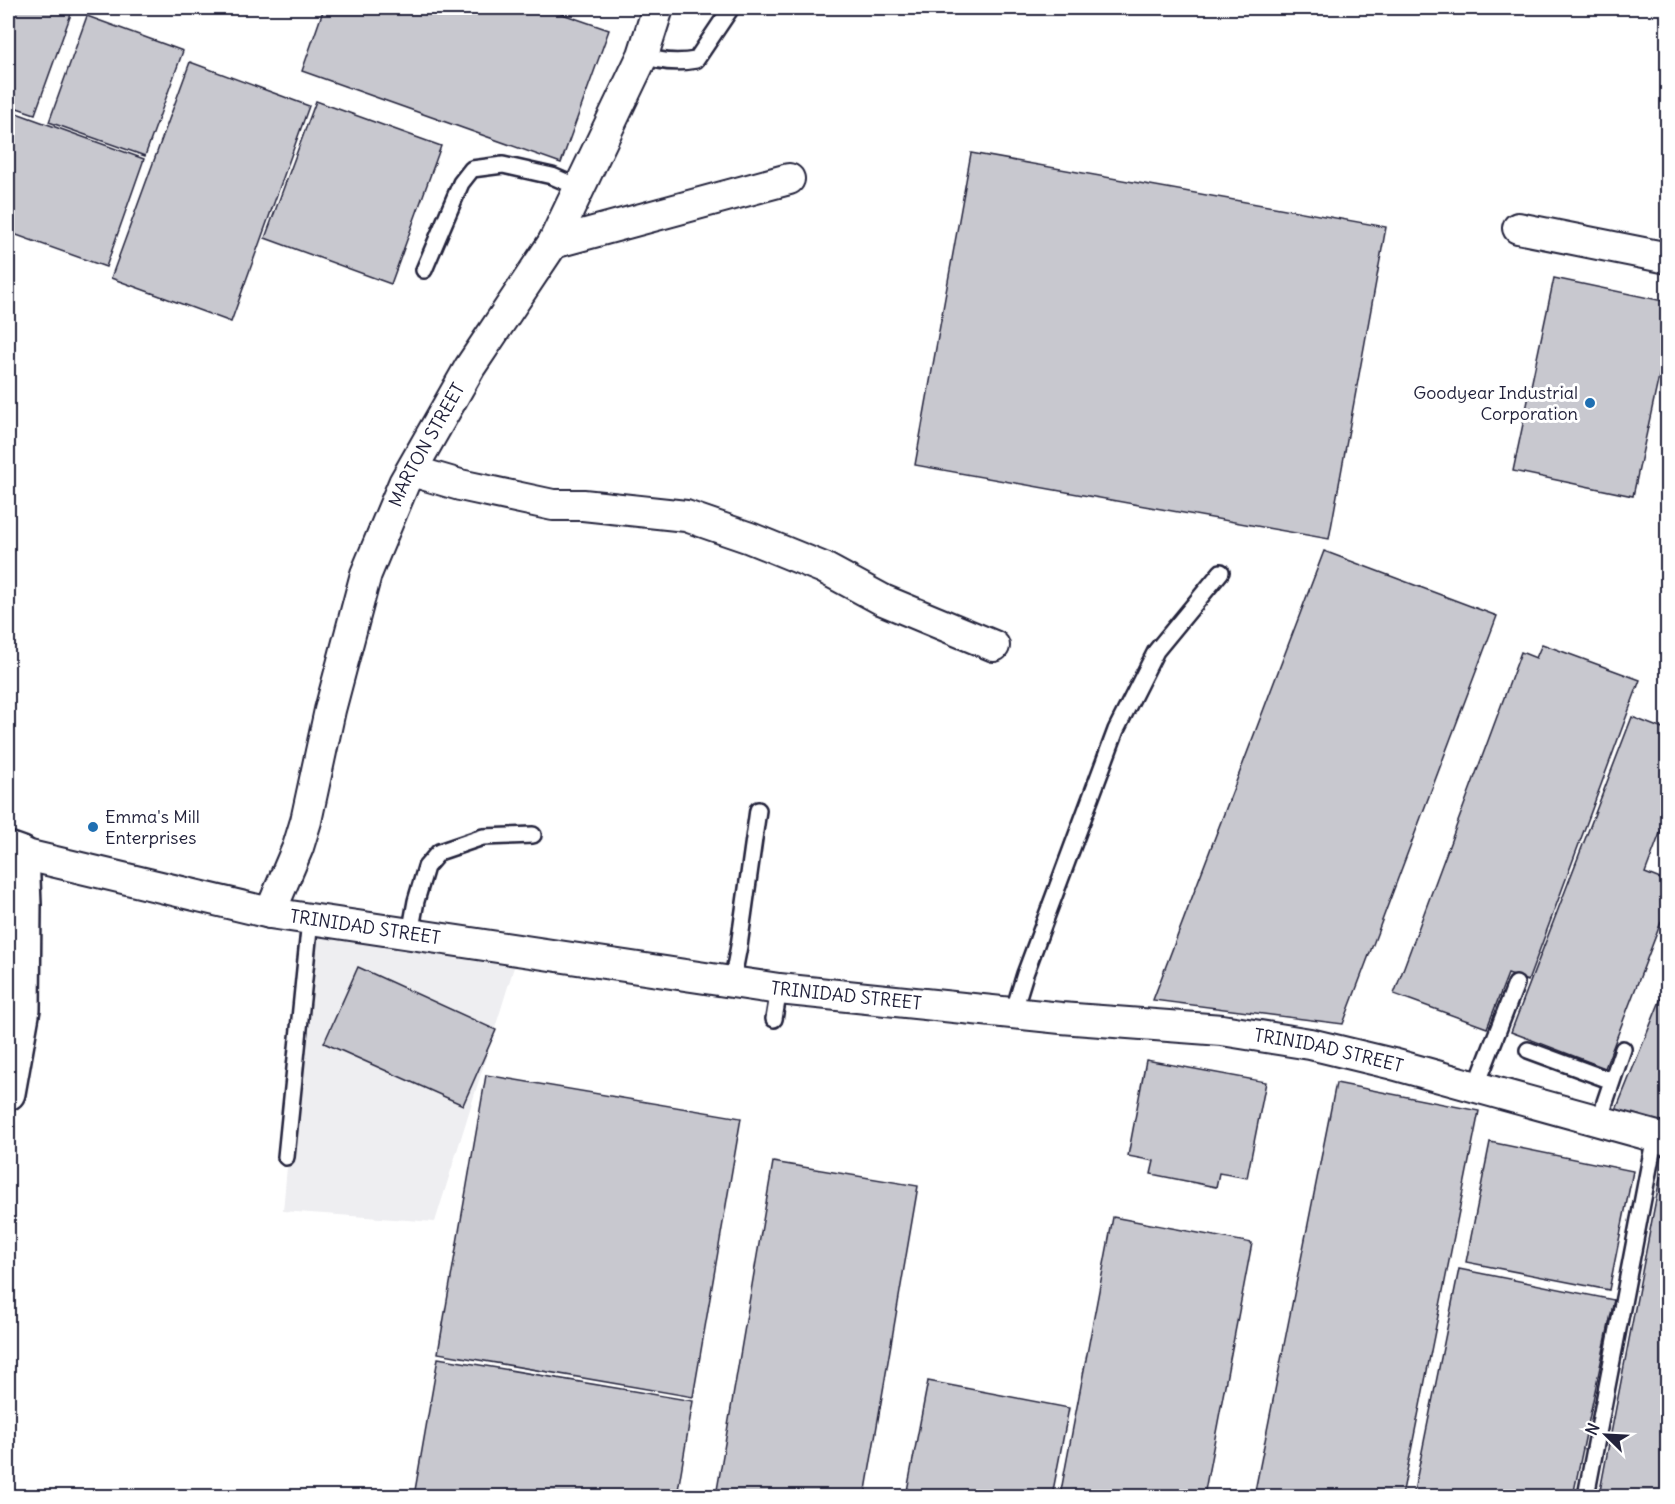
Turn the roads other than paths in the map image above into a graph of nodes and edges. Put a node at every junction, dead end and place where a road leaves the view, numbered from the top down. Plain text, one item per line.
1 (658, 8) edge
2 (731, 8) edge
3 (643, 55) junction
4 (789, 179) dead end
5 (580, 188) junction
6 (1518, 228) dead end
7 (553, 243) junction
8 (1668, 258) edge
9 (424, 270) dead end
10 (412, 471) junction
11 (1221, 572) dead end
12 (994, 646) dead end
13 (758, 810) dead end
14 (533, 835) dead end
15 (15, 851) edge
16 (270, 913) junction
17 (310, 920) junction
18 (410, 934) junction
19 (732, 982) junction
20 (1516, 984) dead end
21 (779, 989) junction
22 (1013, 1013) junction
23 (774, 1019) dead end
24 (1623, 1049) dead end
25 (1528, 1050) dead end
26 (1612, 1081) junction
27 (1476, 1087) junction
28 (8, 1093) edge
29 (1601, 1121) junction
30 (1661, 1138) edge
31 (286, 1157) dead end
32 (1586, 1497) edge

1 - 3 street, MARTON STREET
2 - 3 lane
3 - 5 street, MARTON STREET
4 - 7 street
5 - 7 street, MARTON STREET
5 - 9 lane
6 - 8 street
7 - 10 street, MARTON STREET
10 - 12 street
10 - 16 street, MARTON STREET
11 - 22 lane
13 - 19 lane
14 - 18 lane
15 - 16 street, TRINIDAD STREET
15 - 28 main road
16 - 17 street, TRINIDAD STREET
17 - 18 street, TRINIDAD STREET
17 - 31 lane
18 - 19 street, TRINIDAD STREET
19 - 21 street, TRINIDAD STREET
20 - 27 lane
21 - 22 street, TRINIDAD STREET
21 - 23 lane
22 - 27 street, TRINIDAD STREET
24 - 26 lane
25 - 26 lane
26 - 29 lane
27 - 29 street, TRINIDAD STREET
29 - 30 street, TRINIDAD STREET
30 - 32 lane

